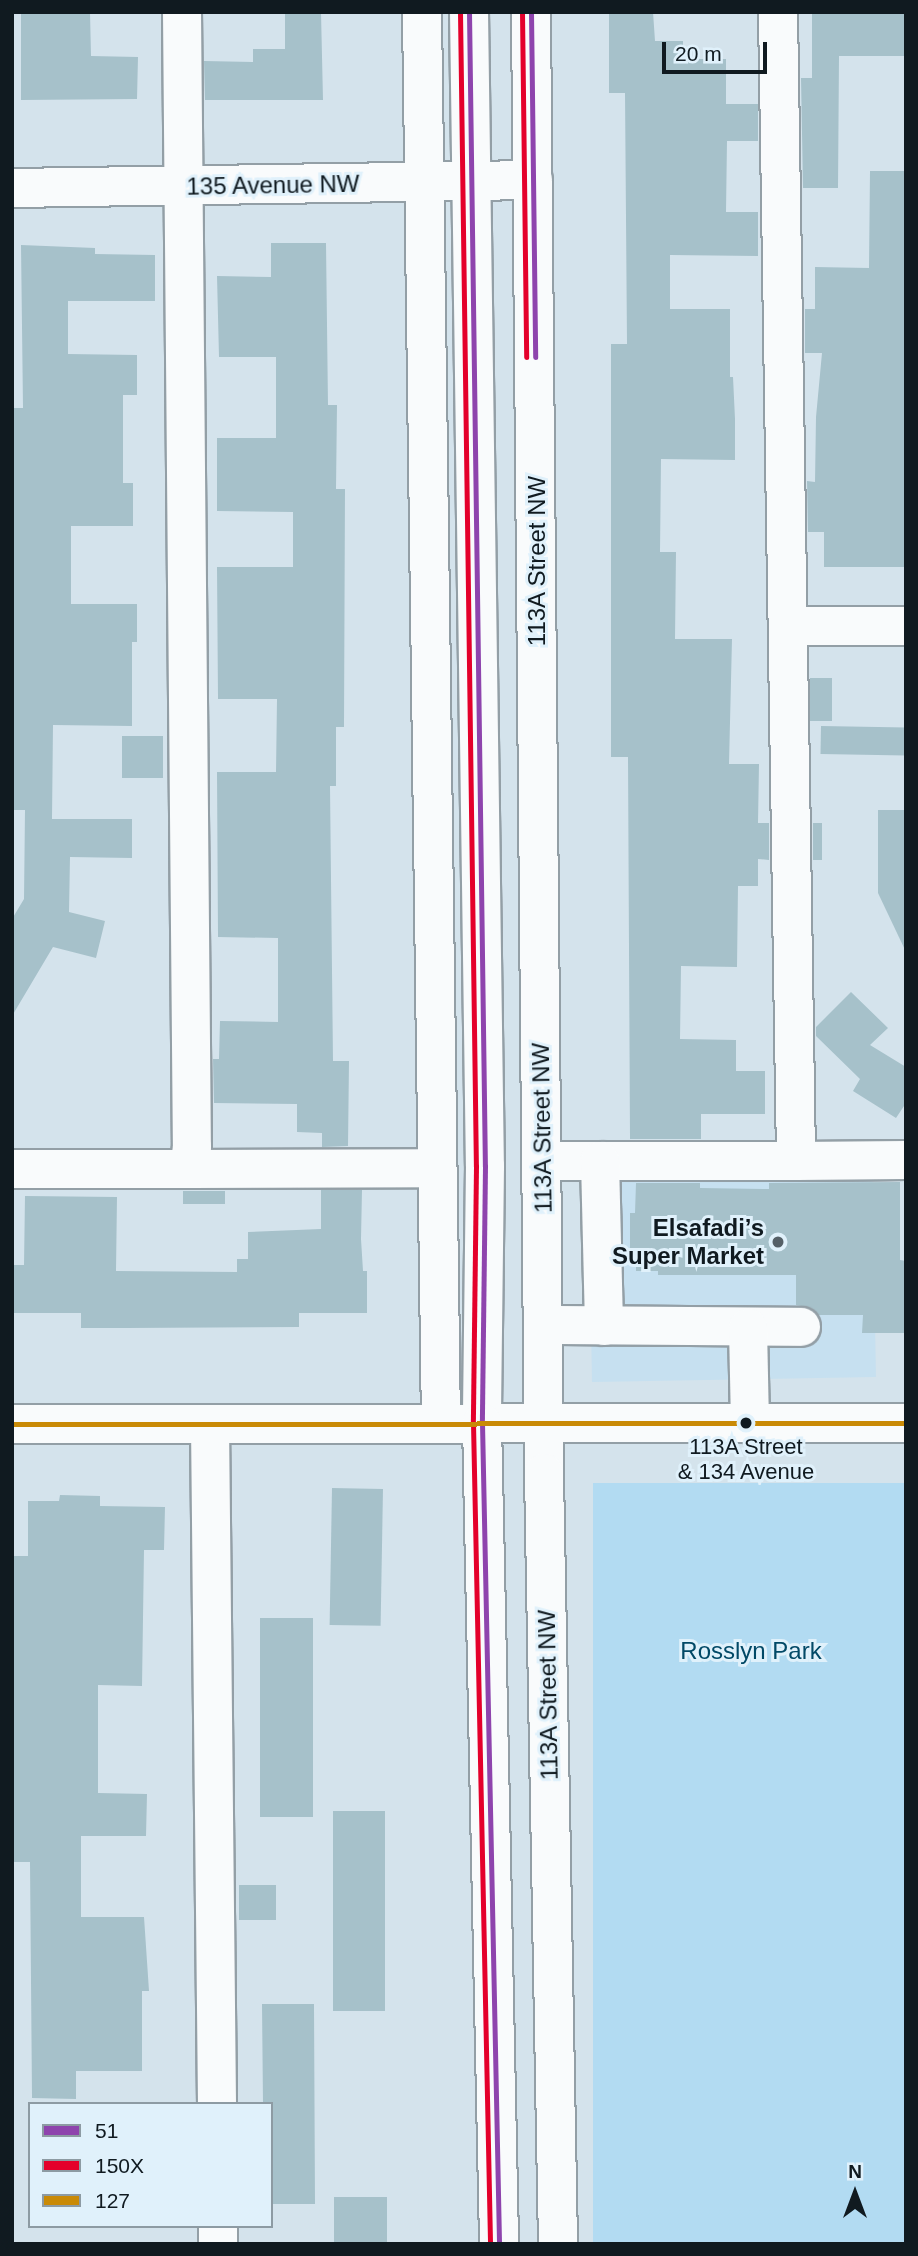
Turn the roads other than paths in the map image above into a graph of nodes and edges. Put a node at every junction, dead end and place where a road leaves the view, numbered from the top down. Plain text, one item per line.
1 (182, 12) edge
2 (422, 12) edge
3 (469, 12) edge
4 (531, 12) edge
5 (778, 12) edge
6 (533, 180) junction
7 (470, 181) junction
8 (423, 182) junction
9 (181, 187) junction
10 (12, 188) edge
11 (788, 626) junction
12 (906, 626) edge
13 (906, 1160) edge
14 (542, 1161) junction
15 (600, 1161) junction
16 (796, 1161) junction
17 (436, 1168) junction
18 (12, 1169) edge
19 (189, 1169) junction
20 (544, 1325) junction
21 (604, 1326) junction
22 (801, 1327) dead end
23 (748, 1328) junction
24 (441, 1423) junction
25 (482, 1423) junction
26 (544, 1423) junction
27 (906, 1423) edge
28 (12, 1424) edge
29 (211, 1424) junction
30 (750, 1424) junction
31 (216, 2102) edge
32 (499, 2244) edge
33 (558, 2244) edge

1 - 9 main road
2 - 8 main road
3 - 7 main road
4 - 6 main road, 113A Street NW
5 - 11 main road
6 - 7 main road, 135 Avenue NW
6 - 14 main road, 113A Street NW
7 - 8 main road, 135 Avenue NW
7 - 25 main road
8 - 9 main road, 135 Avenue NW
8 - 17 main road
9 - 10 main road, 135 Avenue NW
9 - 19 main road
11 - 12 main road
11 - 16 main road
13 - 16 main road
14 - 15 main road
14 - 20 main road, 113A Street NW
15 - 16 main road
15 - 21 main road
17 - 19 main road
17 - 24 main road
18 - 19 main road
20 - 21 main road
20 - 26 main road, 113A Street NW
21 - 23 main road
22 - 23 main road
23 - 30 main road
24 - 25 main road
24 - 29 main road
25 - 26 main road
25 - 32 main road
26 - 30 main road
26 - 33 main road, 113A Street NW
27 - 30 main road
28 - 29 main road
29 - 31 main road

